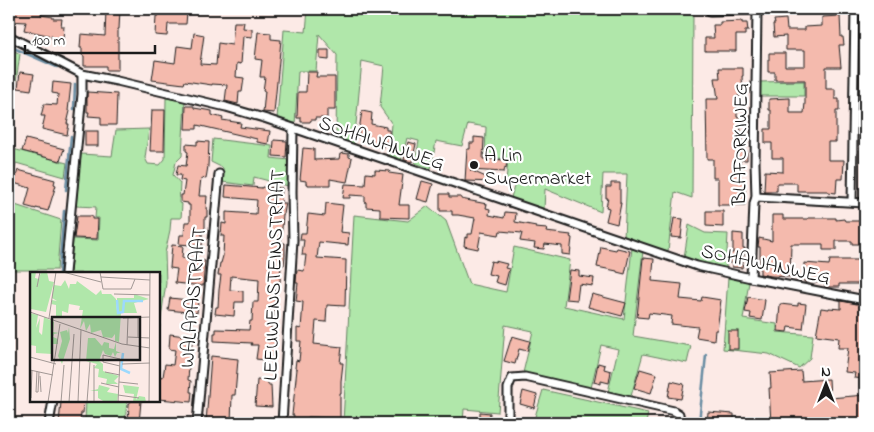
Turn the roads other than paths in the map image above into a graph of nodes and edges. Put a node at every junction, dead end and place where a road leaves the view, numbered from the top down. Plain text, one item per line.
1 (791, 9) edge
2 (855, 9) edge
3 (757, 10) edge
4 (710, 11) dead end
5 (9, 36) edge
6 (82, 74) junction
7 (294, 128) junction
8 (219, 174) dead end
9 (756, 197) junction
10 (852, 202) junction
11 (865, 203) edge
12 (65, 272) edge
13 (751, 278) junction
14 (865, 300) edge
15 (53, 402) edge
16 (49, 423) edge
17 (197, 423) edge
18 (282, 423) edge
19 (508, 423) edge
20 (680, 423) edge

1 - 3 street
2 - 10 street
3 - 4 street
3 - 9 street, BLAFORKIWEG
5 - 6 street, SOHAWANWEG
6 - 7 street, SOHAWANWEG
6 - 12 street
7 - 13 street, SOHAWANWEG
7 - 18 street, LEEUWENSTEINSTRAAT
8 - 17 street, WALAPASTRAAT
9 - 10 street
9 - 13 street, BLAFORKIWEG
10 - 11 street
13 - 14 street, SOHAWANWEG
15 - 16 street
19 - 20 street

